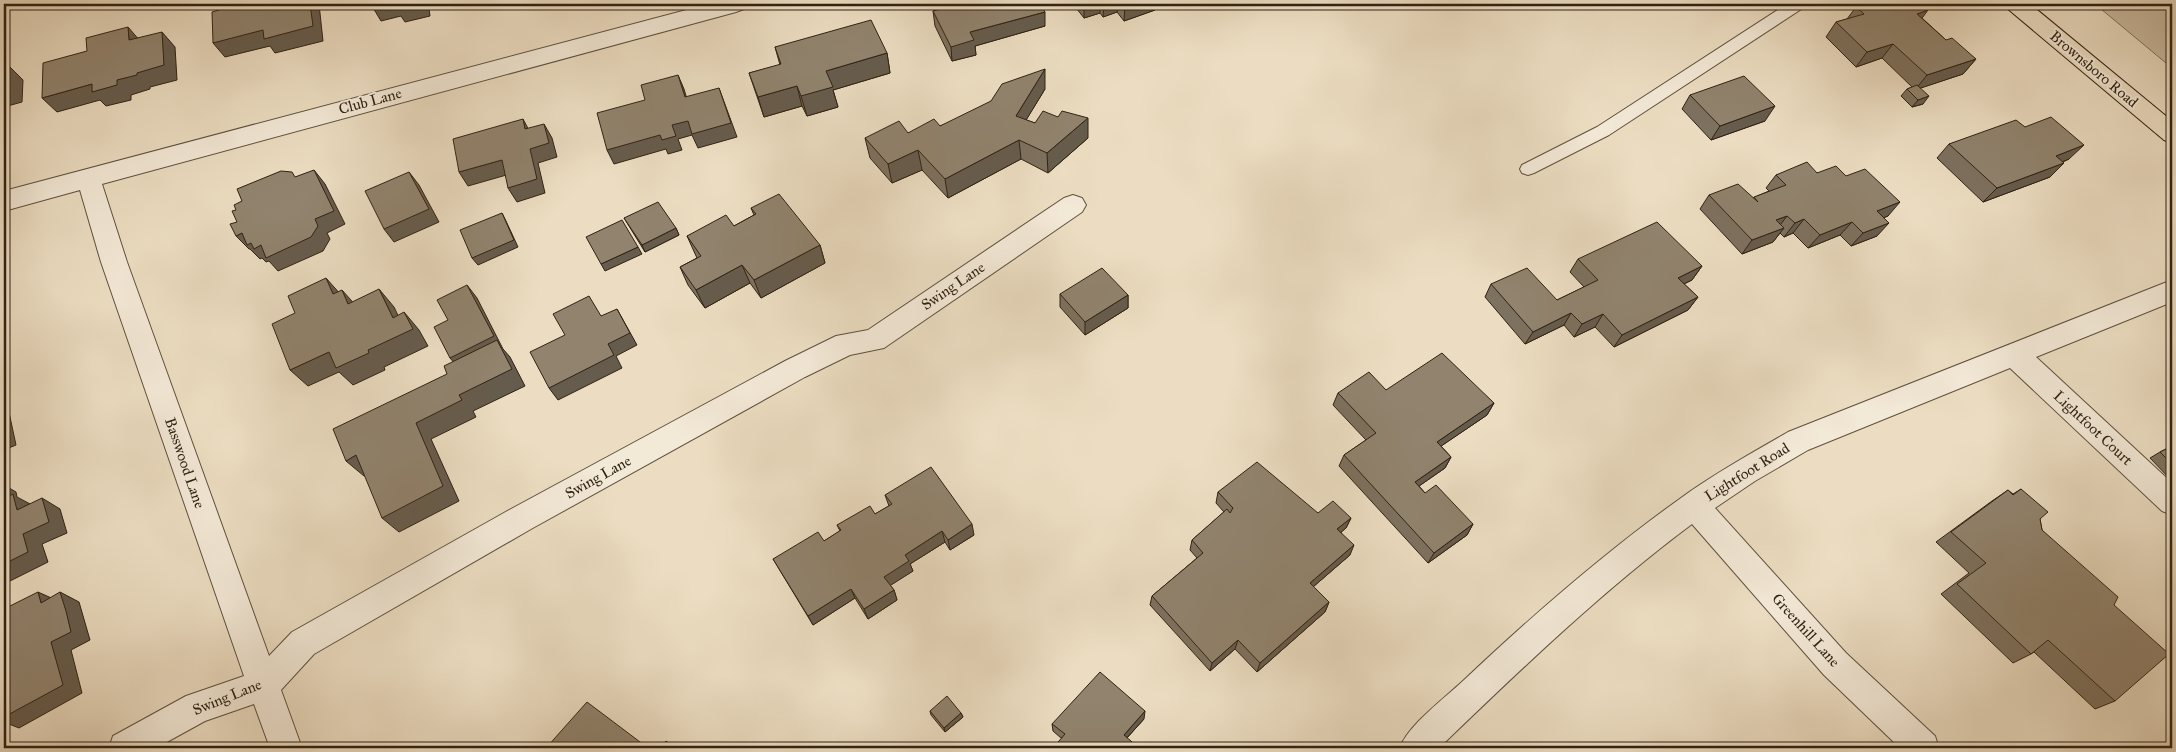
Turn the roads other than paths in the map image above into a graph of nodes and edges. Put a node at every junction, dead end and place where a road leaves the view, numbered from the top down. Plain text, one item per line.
1 (736, 4) edge
2 (1798, 4) edge
3 (2016, 4) edge
4 (2172, 134) edge
5 (1528, 169) dead end
6 (88, 177) junction
7 (4, 200) edge
8 (1073, 205) dead end
9 (2172, 291) edge
10 (2014, 354) junction
11 (2172, 502) edge
12 (1694, 506) junction
13 (264, 685) junction
14 (125, 748) edge
15 (286, 748) edge
16 (1416, 748) edge
17 (1923, 748) edge

1 - 6 street, Club Lane
2 - 5 lane
3 - 4 main road, Brownsboro Road
6 - 7 street, Club Lane
6 - 13 street, Basswood Lane
8 - 13 street, Swing Lane
9 - 10 street, Lightfoot Road
10 - 11 street, Lightfoot Court
10 - 12 street, Lightfoot Road
12 - 16 street, Lightfoot Road
12 - 17 street, Greenhill Lane
13 - 14 street, Swing Lane
13 - 15 street, Basswood Lane

